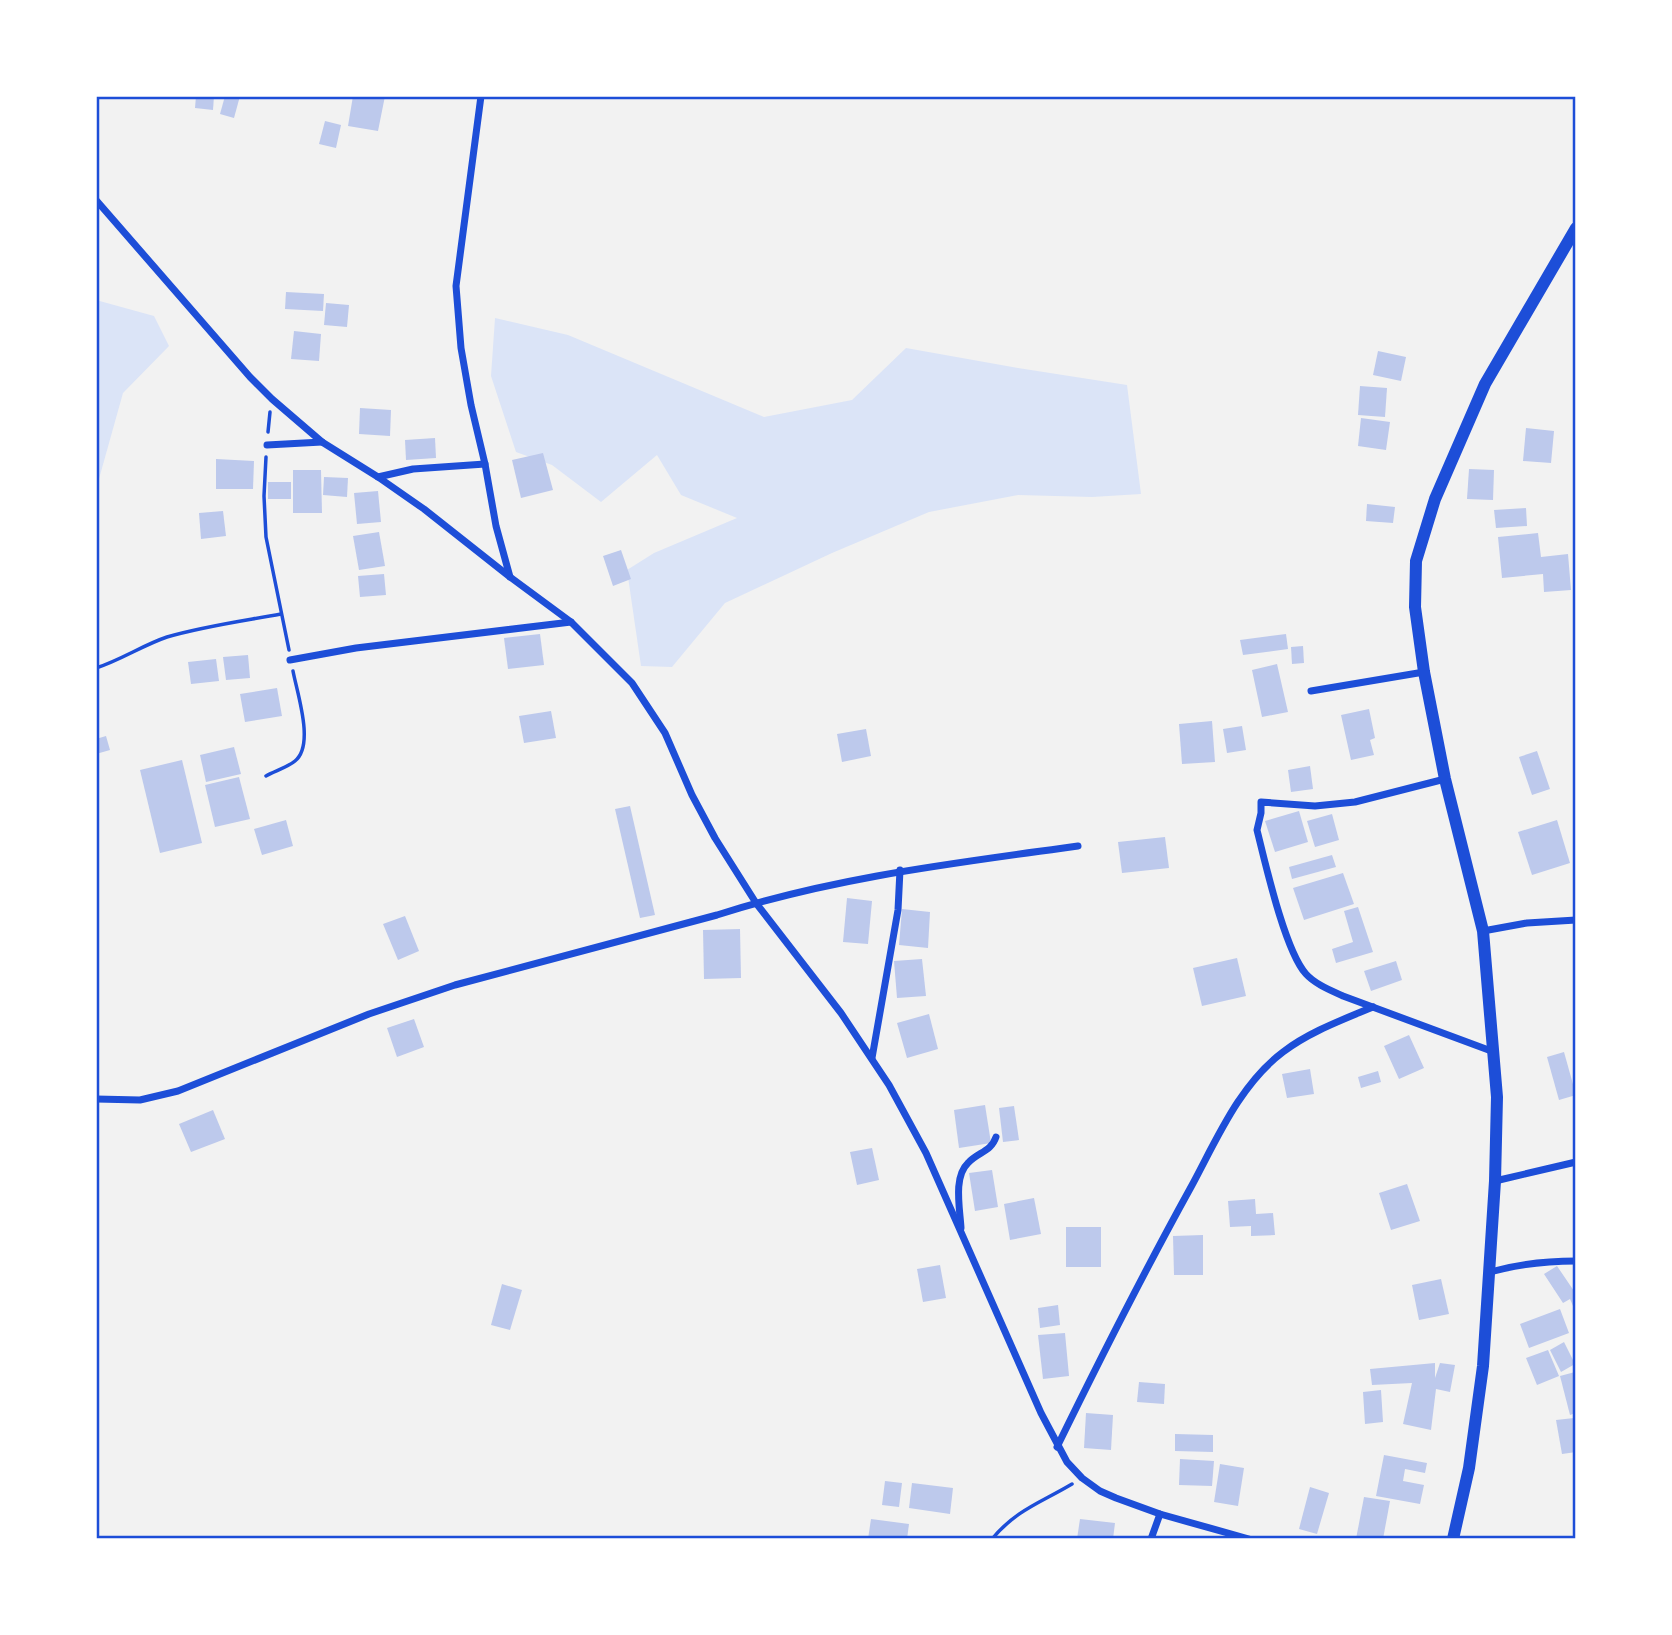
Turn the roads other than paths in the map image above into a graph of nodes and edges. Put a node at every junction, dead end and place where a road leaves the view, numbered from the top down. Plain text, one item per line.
1 (481, 96) edge
2 (96, 200) edge
3 (1576, 228) edge
4 (322, 442) junction
5 (267, 444) road end
6 (485, 464) junction
7 (378, 477) junction
8 (510, 577) junction
9 (571, 622) junction
10 (290, 660) road end
11 (1424, 672) junction
12 (1311, 691) dead end
13 (1445, 779) junction
14 (1077, 846) dead end
15 (900, 870) junction
16 (756, 902) junction
17 (1576, 920) edge
18 (1482, 931) junction
19 (1373, 1007) junction
20 (1495, 1053) junction
21 (872, 1058) junction
22 (96, 1099) edge
23 (996, 1137) dead end
24 (1576, 1162) edge
25 (1495, 1181) junction
26 (961, 1232) junction
27 (1576, 1261) edge
28 (1490, 1272) junction
29 (1057, 1447) junction
30 (1160, 1514) junction
31 (1151, 1539) edge
32 (1249, 1539) edge
33 (1453, 1539) edge

1 - 6 street
2 - 4 street
3 - 11 main road
4 - 5 street
4 - 7 street
6 - 7 street
6 - 8 street
7 - 8 street
8 - 9 street
9 - 10 street
9 - 16 street
11 - 12 street
11 - 13 main road
13 - 18 main road
13 - 19 street
14 - 15 street
15 - 16 street
15 - 21 street
16 - 21 street
16 - 22 street
17 - 18 street
18 - 20 main road
19 - 20 street
19 - 29 street
20 - 25 main road
21 - 26 street
23 - 26 street
24 - 25 street
25 - 28 main road
26 - 29 street
27 - 28 street
28 - 33 main road
29 - 30 street
30 - 31 street
30 - 32 street

